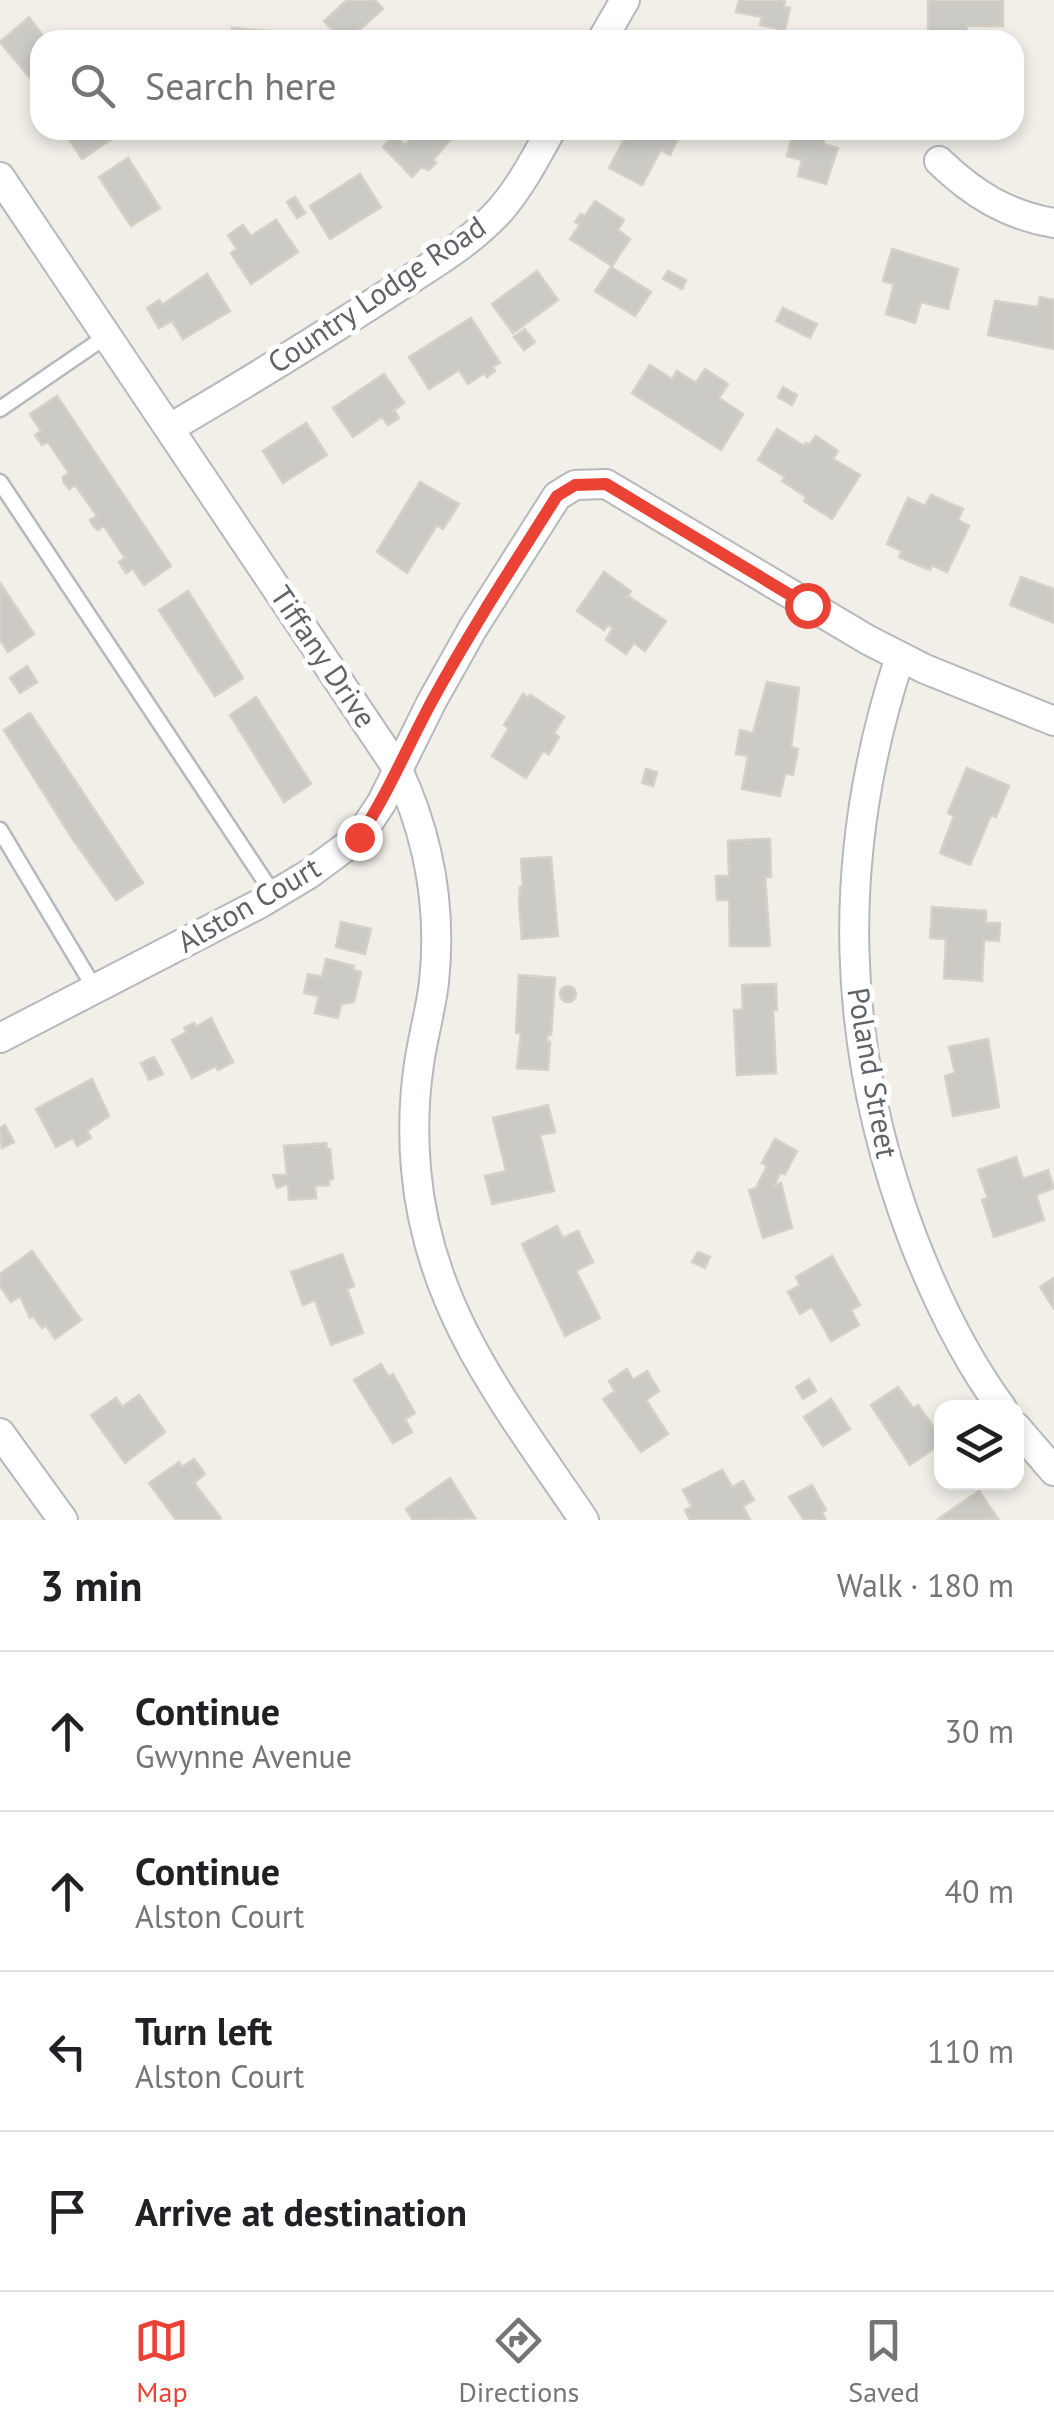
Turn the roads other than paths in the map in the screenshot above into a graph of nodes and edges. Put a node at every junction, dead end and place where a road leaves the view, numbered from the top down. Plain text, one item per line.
1 (626, 0) edge
2 (608, 30) edge
3 (545, 140) edge
4 (938, 161) dead end
5 (0, 177) edge
6 (1054, 223) edge
7 (108, 336) junction
8 (0, 410) edge
9 (170, 428) junction
10 (0, 482) edge
11 (900, 656) junction
12 (1054, 721) edge
13 (397, 768) junction
14 (0, 830) edge
15 (274, 895) junction
16 (95, 990) junction
17 (0, 1038) edge
18 (997, 1400) edge
19 (0, 1433) edge
20 (1024, 1436) edge
21 (1054, 1471) edge
22 (63, 1520) edge
23 (584, 1520) edge

1 - 2 street
3 - 9 street, Country Lodge Road
4 - 6 street
5 - 7 street, Tiffany Drive
7 - 8 lane
7 - 9 street, Tiffany Drive
9 - 13 street, Tiffany Drive
10 - 15 lane
11 - 12 street, Alston Court
11 - 13 street, Alston Court
11 - 18 street, Poland Street
13 - 15 street, Alston Court
13 - 23 street, Tiffany Drive
14 - 16 lane
15 - 16 street, Alston Court
16 - 17 street, Alston Court
19 - 22 street
20 - 21 street

